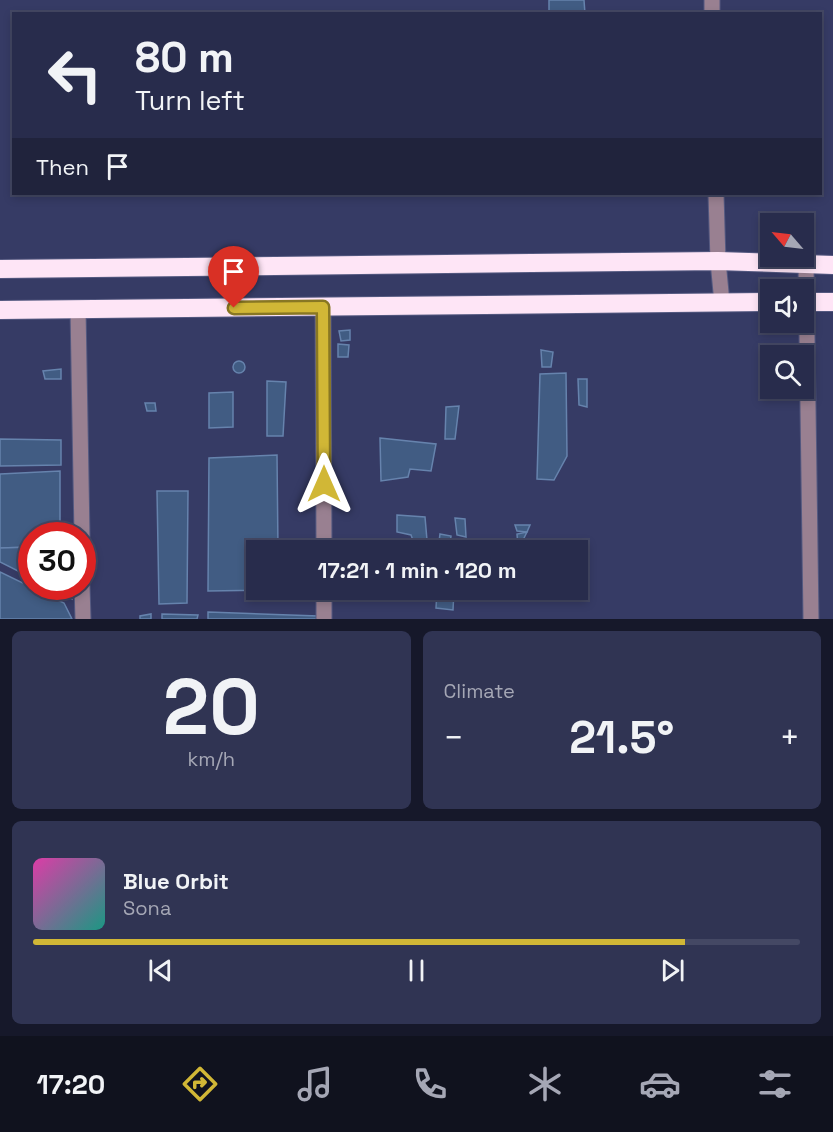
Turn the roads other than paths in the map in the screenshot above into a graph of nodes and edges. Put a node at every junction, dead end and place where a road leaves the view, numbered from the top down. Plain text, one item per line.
1 (716, 195) edge
2 (718, 261) junction
3 (760, 263) edge
4 (814, 265) edge
5 (833, 266) edge
6 (0, 269) edge
7 (760, 302) edge
8 (814, 302) edge
9 (833, 302) edge
10 (722, 303) junction
11 (323, 307) junction
12 (78, 309) junction
13 (0, 310) edge
14 (806, 333) edge
15 (82, 522) edge
16 (324, 540) edge
17 (82, 600) edge
18 (324, 600) edge
19 (83, 619) edge
20 (324, 619) edge
21 (810, 619) edge

1 - 2 street
2 - 3 highway
2 - 6 highway
2 - 10 street
4 - 5 highway
7 - 10 highway
8 - 9 highway
10 - 11 highway
11 - 12 highway
11 - 16 street
12 - 13 highway
12 - 15 street
14 - 21 street
17 - 19 street
18 - 20 street

